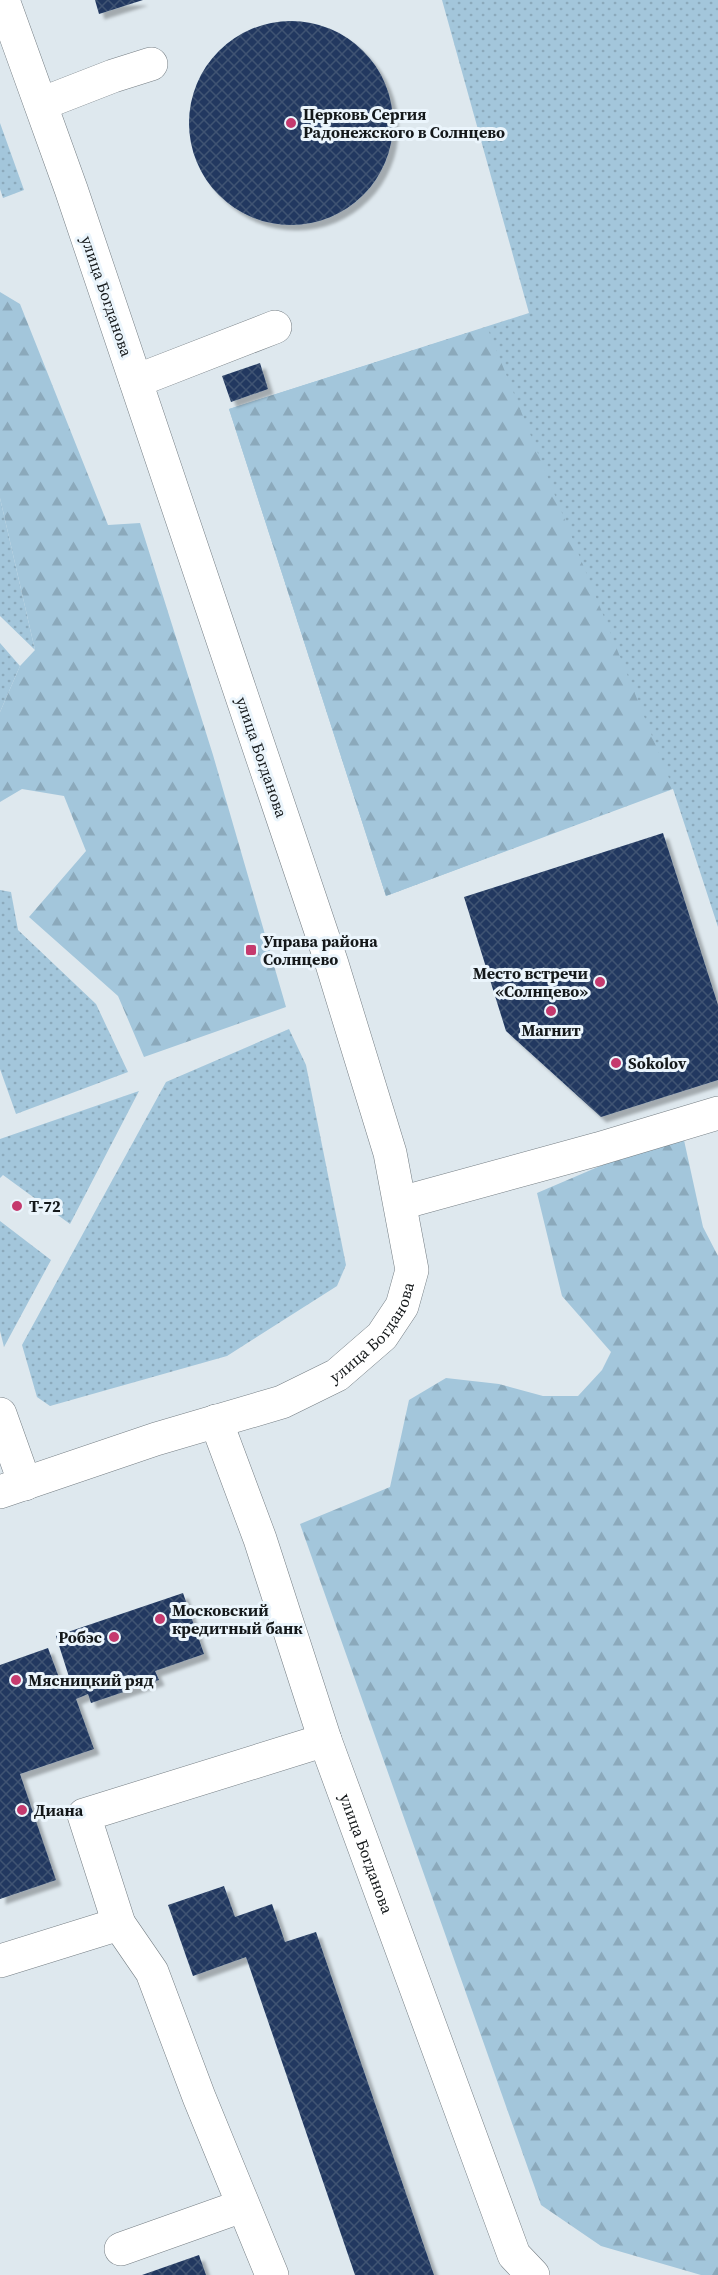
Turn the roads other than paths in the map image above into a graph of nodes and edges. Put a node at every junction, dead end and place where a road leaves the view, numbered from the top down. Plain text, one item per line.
1 (4, 0) edge
2 (151, 64) dead end
3 (41, 104) junction
4 (275, 327) dead end
5 (136, 381) junction
6 (718, 1113) edge
7 (401, 1203) junction
8 (0, 1414) edge
9 (216, 1421) junction
10 (12, 1488) edge
11 (325, 1740) junction
12 (119, 1924) junction
13 (0, 1961) edge
14 (242, 2206) junction
15 (121, 2249) dead end
16 (272, 2275) edge
17 (533, 2275) edge

1 - 3 street, улица Богданова
2 - 3 street
3 - 5 street, улица Богданова
4 - 5 street
5 - 7 street, улица Богданова
6 - 7 street
7 - 9 street, улица Богданова
8 - 10 street, улица Богданова
9 - 10 street, улица Богданова
9 - 11 street, улица Богданова
11 - 12 street
11 - 17 street, улица Богданова
12 - 13 street
12 - 14 street
14 - 15 street
14 - 16 street

